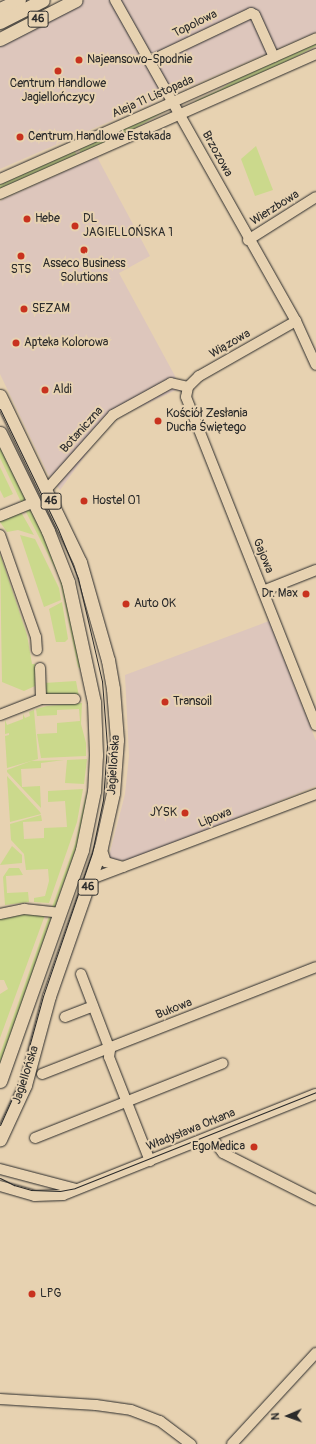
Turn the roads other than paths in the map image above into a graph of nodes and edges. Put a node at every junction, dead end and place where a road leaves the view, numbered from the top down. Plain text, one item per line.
1 (19, 0) edge
2 (43, 0) edge
3 (76, 0) edge
4 (115, 0) edge
5 (0, 9) edge
6 (0, 22) edge
7 (316, 38) edge
8 (0, 39) edge
9 (316, 54) edge
10 (274, 57) junction
11 (150, 61) junction
12 (173, 103) junction
13 (180, 114) junction
14 (0, 179) edge
15 (0, 194) edge
16 (316, 197) edge
17 (248, 240) junction
18 (296, 321) junction
19 (316, 365) edge
20 (187, 392) junction
21 (0, 396) edge
22 (0, 433) edge
23 (46, 490) junction
24 (34, 502) junction
25 (0, 516) edge
26 (0, 535) edge
27 (316, 570) edge
28 (263, 591) junction
29 (37, 650) dead end
30 (40, 668) dead end
31 (75, 699) dead end
32 (41, 700) junction
33 (0, 715) edge
34 (316, 725) edge
35 (316, 794) edge
36 (101, 847) junction
37 (123, 867) junction
38 (90, 879) junction
39 (0, 914) edge
40 (61, 914) junction
41 (316, 967) edge
42 (81, 974) dead end
43 (93, 1006) junction
44 (65, 1017) dead end
45 (110, 1050) junction
46 (223, 1063) dead end
47 (42, 1074) dead end
48 (0, 1081) edge
49 (316, 1094) edge
50 (126, 1102) junction
51 (210, 1137) junction
52 (35, 1138) dead end
53 (0, 1139) edge
54 (150, 1161) junction
55 (0, 1169) edge
56 (0, 1186) edge
57 (76, 1189) junction
58 (316, 1200) edge
59 (316, 1353) edge
60 (0, 1398) edge
61 (190, 1444) edge
62 (232, 1444) edge

1 - 5 main road
2 - 6 main road
3 - 8 main road, 46
4 - 11 street, Brzozowa
7 - 10 street, Aleja 11 Listopada
9 - 13 street
10 - 11 street, Topolowa
10 - 12 street, Aleja 11 Listopada
11 - 12 street, Brzozowa
12 - 13 street, Brzozowa
12 - 14 street, Aleja 11 Listopada
13 - 15 street
13 - 17 street, Brzozowa
16 - 17 street, Wierzbowa
17 - 18 street, Brzozowa
18 - 19 street, Brzozowa
18 - 20 street, Wiązowa
20 - 23 street, Botaniczna
20 - 28 street, Gajowa
21 - 23 main road, Jagiellońska / 46
22 - 24 main road, Jagiellońska / 46
23 - 36 main road, Jagiellońska / 46
24 - 25 street
24 - 40 main road, Jagiellońska / 46
26 - 29 street
27 - 28 street
28 - 34 street, Gajowa
30 - 32 street
31 - 32 street
32 - 33 street
35 - 37 street, Lipowa
36 - 37 street
36 - 38 main road, Jagiellońska / 46
37 - 38 street, Lipowa
38 - 53 main road, Jagiellońska / 46
39 - 40 street
40 - 48 main road, Jagiellońska / 46
41 - 45 street, Bukowa
42 - 43 street
43 - 44 street
43 - 45 street
45 - 47 street, Bukowa
45 - 50 street
46 - 50 street
49 - 51 street, Władysława Orkana
50 - 52 street
50 - 54 street
51 - 54 street, Władysława Orkana
51 - 58 street
54 - 57 street, Władysława Orkana
55 - 57 street
56 - 57 street, Władysława Orkana
59 - 62 street
60 - 61 street

